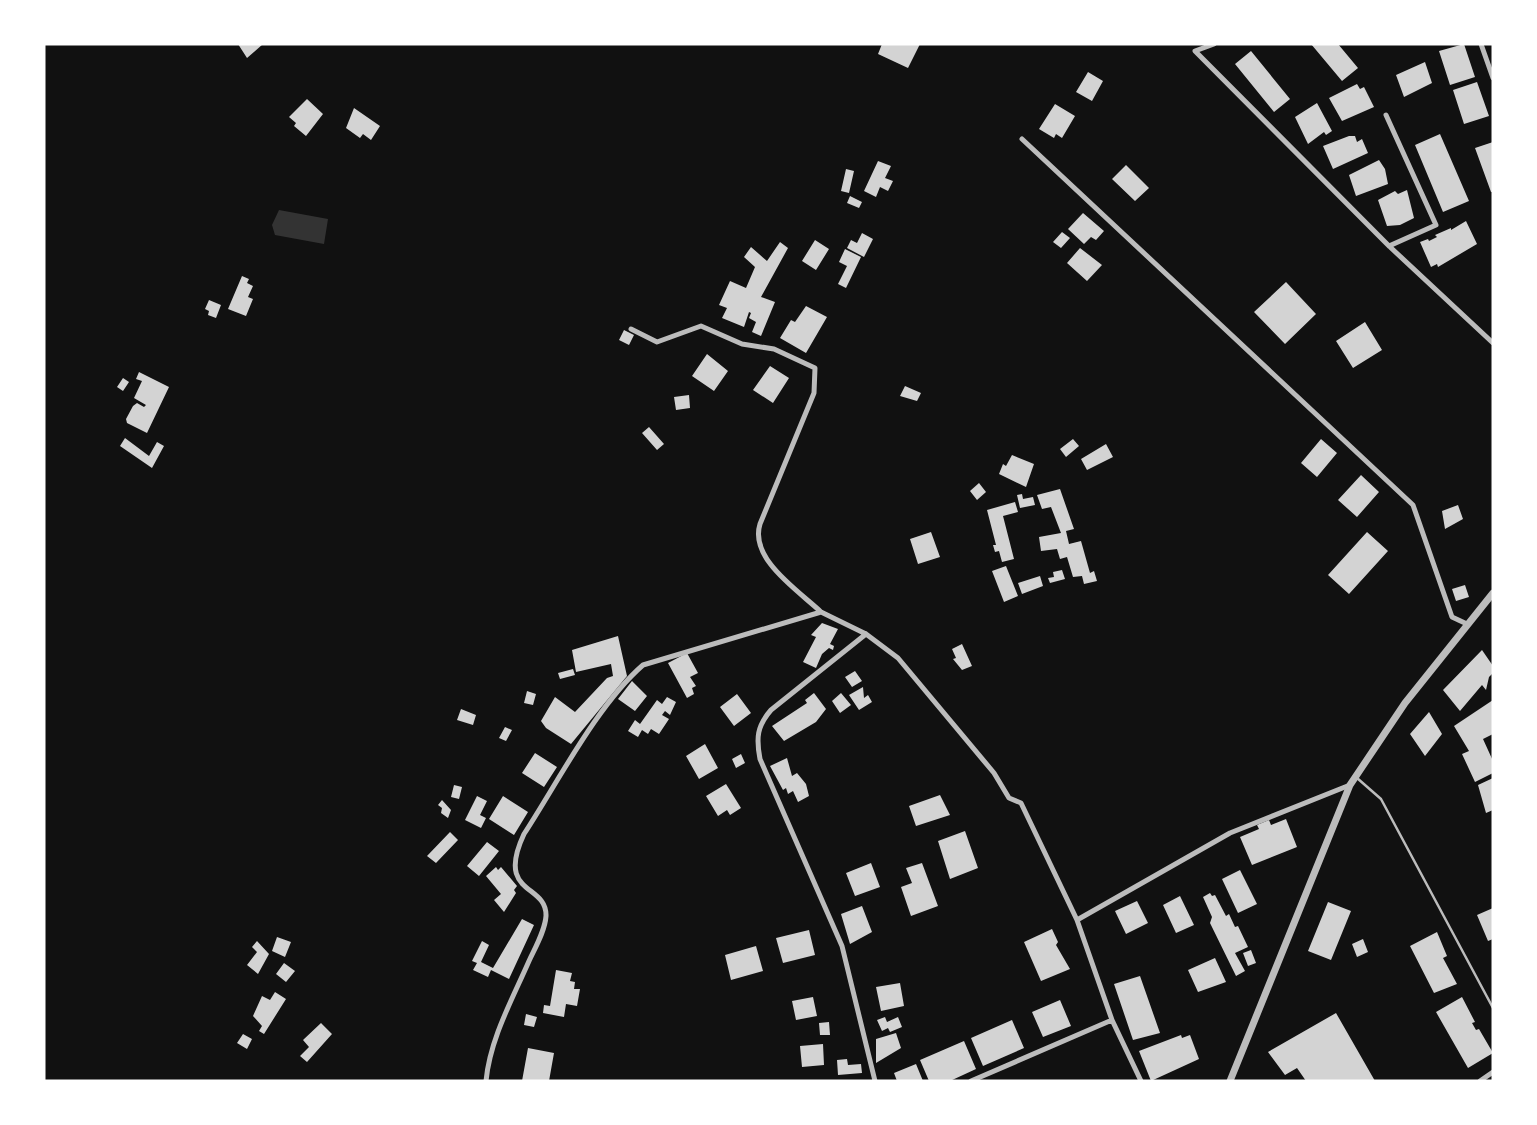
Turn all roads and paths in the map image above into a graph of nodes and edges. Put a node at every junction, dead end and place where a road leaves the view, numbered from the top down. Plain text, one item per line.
1 (1214, 44) edge
2 (1481, 44) edge
3 (1493, 78) edge
4 (1386, 115) dead end
5 (1022, 139) dead end
6 (1389, 246) junction
7 (631, 329) dead end
8 (1493, 343) edge
9 (1493, 593) edge
10 (821, 612) junction
11 (1467, 624) junction
12 (866, 634) junction
13 (1356, 777) junction
14 (1350, 785) junction
15 (1077, 920) junction
16 (1493, 1009) edge
17 (1112, 1020) junction
18 (1493, 1072) edge
19 (486, 1081) edge
20 (875, 1081) edge
21 (971, 1081) edge
22 (1141, 1081) edge
23 (1230, 1081) edge
24 (1480, 1081) edge

1 - 6 street
2 - 3 street
4 - 6 street
5 - 11 street
6 - 8 street
7 - 10 street
9 - 11 street
10 - 12 street
10 - 19 street
11 - 13 street
12 - 15 street
12 - 20 street
13 - 14 street
13 - 16 lane
14 - 15 street
14 - 23 street
15 - 17 street
17 - 21 street
17 - 22 street
18 - 24 street

